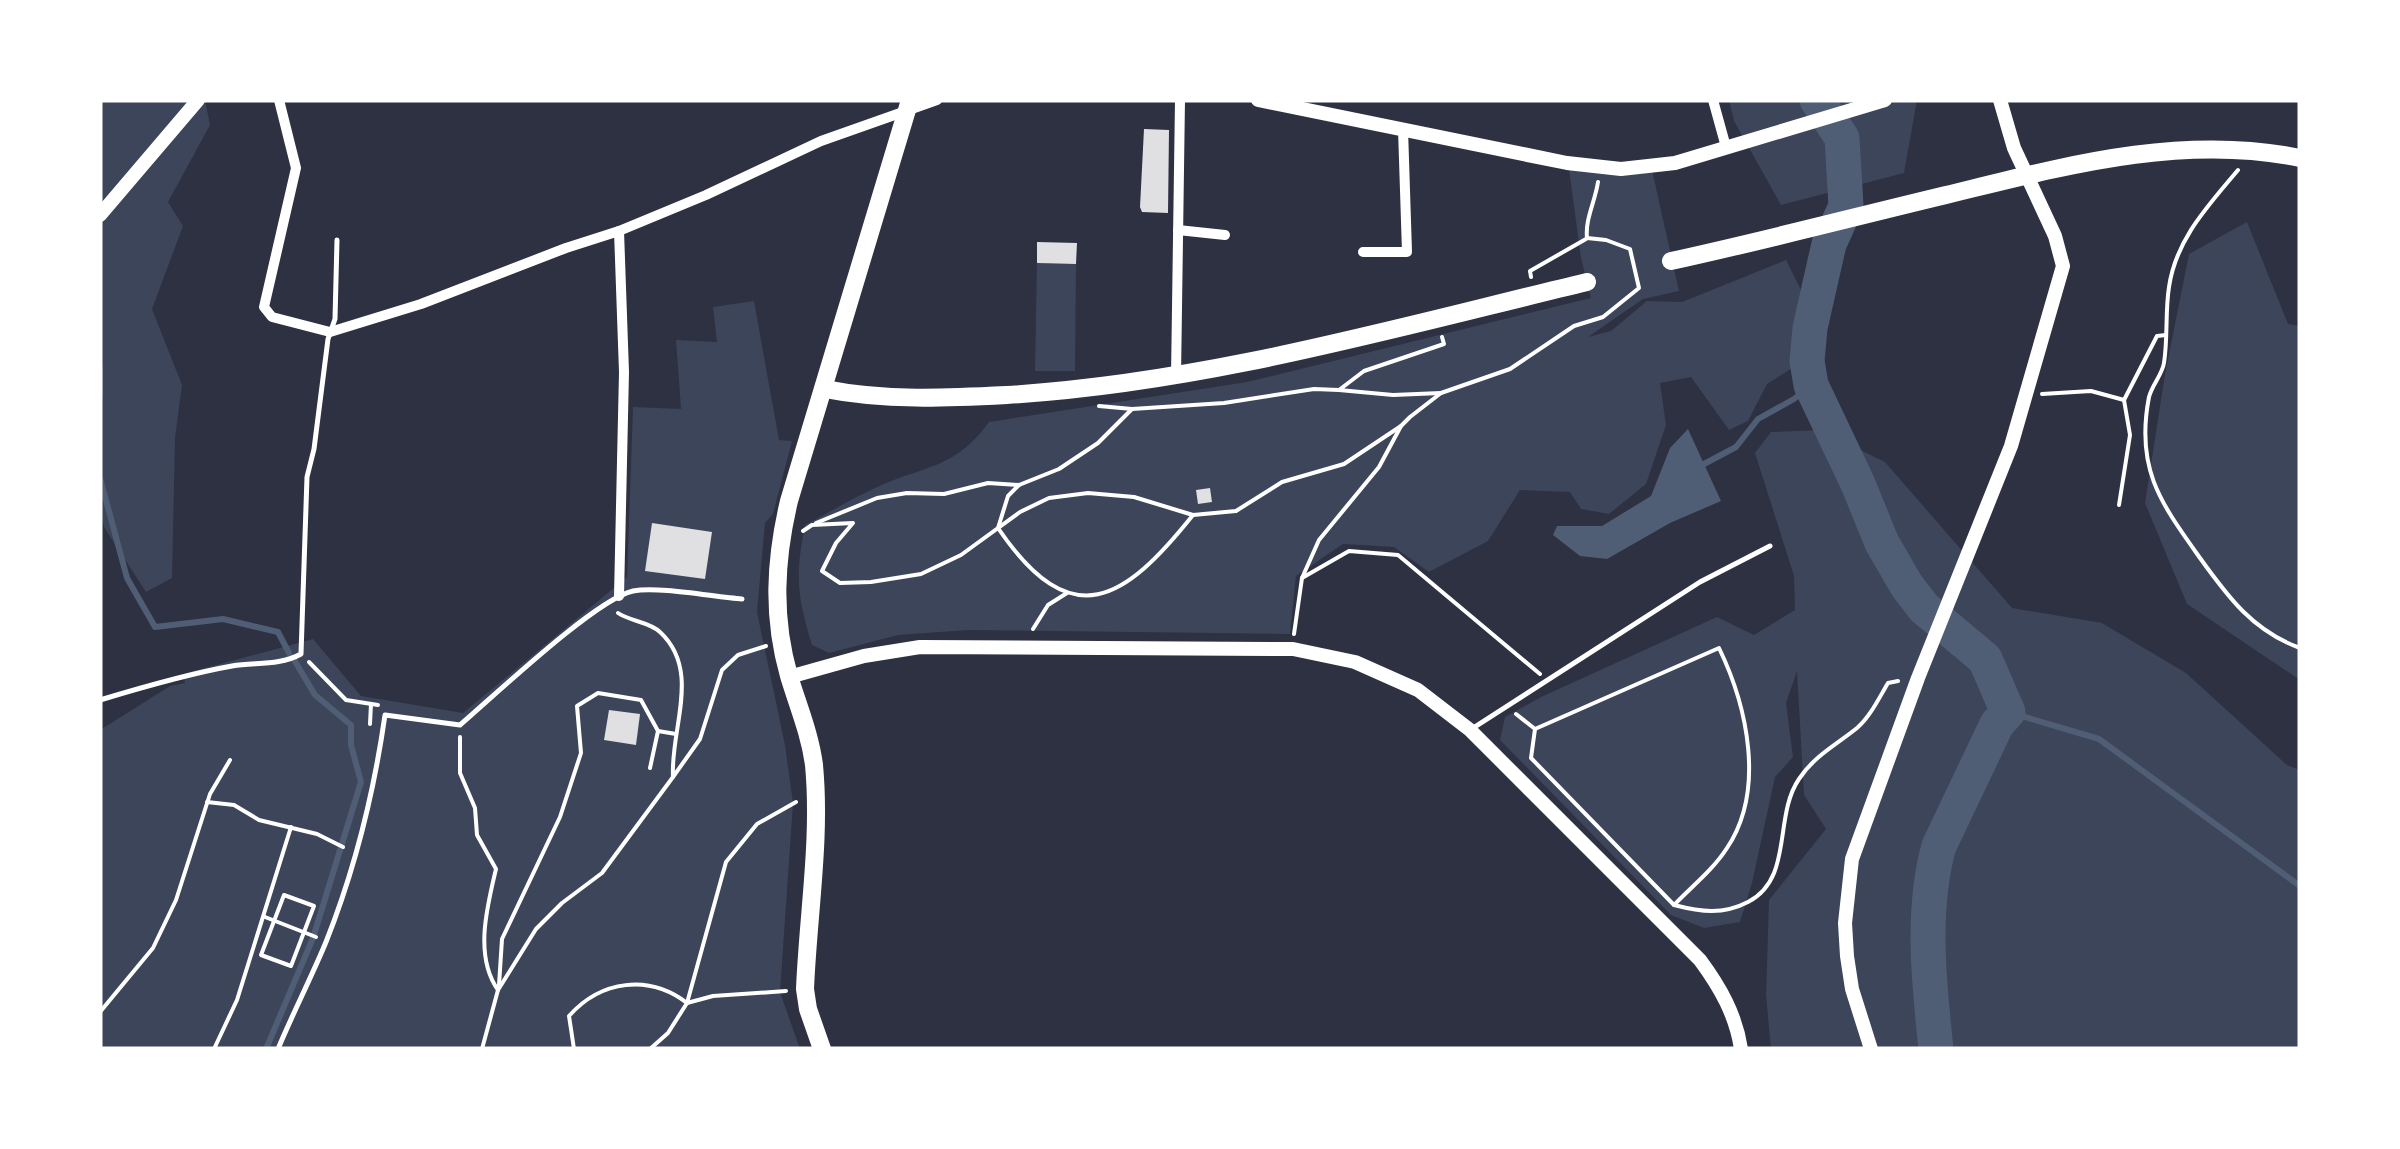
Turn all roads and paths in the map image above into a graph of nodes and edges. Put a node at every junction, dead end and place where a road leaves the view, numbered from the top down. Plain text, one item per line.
1 (198, 100) edge
2 (279, 100) edge
3 (936, 100) edge
4 (1180, 100) edge
5 (1258, 100) edge
6 (1713, 100) edge
7 (1885, 100) edge
8 (2000, 100) edge
9 (908, 105) edge
10 (1403, 130) junction
11 (1726, 147) junction
12 (2253, 152) junction
13 (2300, 158) edge
14 (2027, 176) junction
15 (1598, 183) dead end
16 (100, 215) edge
17 (1178, 230) junction
18 (619, 231) junction
19 (1224, 234) dead end
20 (1587, 238) junction
21 (336, 240) dead end
22 (1363, 252) dead end
23 (1671, 262) dead end
24 (1532, 281) dead end
25 (1586, 282) dead end
26 (330, 332) junction
27 (1441, 335) dead end
28 (2166, 335) junction
29 (1176, 377) junction
30 (826, 389) junction
31 (1339, 390) junction
32 (1440, 393) junction
33 (2028, 395) junction
34 (2124, 400) junction
35 (1095, 403) dead end
36 (1132, 408) junction
37 (1401, 426) junction
38 (1019, 486) junction
39 (2119, 505) dead end
40 (1193, 515) junction
41 (812, 525) junction
42 (998, 528) junction
43 (803, 531) dead end
44 (1770, 546) dead end
45 (1302, 578) junction
46 (1067, 593) junction
47 (619, 596) junction
48 (742, 600) dead end
49 (618, 616) dead end
50 (1033, 629) dead end
51 (771, 645) dead end
52 (2300, 648) edge
53 (1293, 649) junction
54 (301, 654) junction
55 (1532, 666) dead end
56 (789, 677) junction
57 (1918, 678) junction
58 (100, 700) edge
59 (371, 704) junction
60 (388, 707) dead end
61 (1514, 713) dead end
62 (368, 717) dead end
63 (460, 724) junction
64 (1535, 729) junction
65 (1470, 730) junction
66 (658, 731) junction
67 (676, 734) junction
68 (230, 760) dead end
69 (650, 768) dead end
70 (674, 777) junction
71 (802, 800) dead end
72 (207, 802) junction
73 (290, 827) junction
74 (348, 848) dead end
75 (1674, 906) junction
76 (264, 917) junction
77 (274, 921) junction
78 (307, 934) junction
79 (805, 989) junction
80 (498, 990) junction
81 (687, 1003) junction
82 (100, 1012) edge
83 (214, 1049) edge
84 (278, 1049) edge
85 (482, 1049) edge
86 (574, 1049) edge
87 (650, 1049) edge
88 (822, 1049) edge
89 (1741, 1049) edge
90 (1871, 1049) edge

1 - 16 street
2 - 26 street
3 - 9 street
4 - 17 street
5 - 10 street
6 - 11 street
7 - 11 street
8 - 14 street
9 - 18 street
9 - 30 main road
10 - 11 street
10 - 22 street
12 - 13 main road
12 - 14 main road
12 - 28 path
14 - 23 main road
14 - 33 street
15 - 20 path
17 - 19 street
17 - 29 street
18 - 26 street
18 - 47 street
20 - 24 path
20 - 32 path
21 - 26 lane
25 - 29 main road
26 - 54 lane
27 - 31 path
28 - 34 path
28 - 52 path
29 - 30 main road
30 - 56 main road
31 - 32 path
31 - 36 path
32 - 37 path
33 - 34 path
33 - 57 street
34 - 39 path
35 - 36 path
36 - 38 path
37 - 40 path
37 - 45 path
38 - 41 path
38 - 42 path
40 - 42 path
40 - 46 path
41 - 42 path
41 - 43 path
42 - 46 path
44 - 65 lane
45 - 53 path
45 - 55 path
46 - 50 path
47 - 48 lane
47 - 63 lane
49 - 67 path
51 - 70 path
53 - 56 street
53 - 65 street
54 - 58 lane
54 - 59 path
56 - 79 main road
57 - 75 path
57 - 90 street
59 - 60 path
59 - 62 path
61 - 64 path
63 - 80 path
63 - 84 lane
64 - 75 path
64 - 75 path
65 - 89 street
66 - 67 path
66 - 69 path
66 - 80 path
67 - 70 path
68 - 72 path
70 - 80 path
71 - 81 path
72 - 73 path
72 - 82 path
73 - 74 path
73 - 76 path
76 - 77 path
76 - 83 path
77 - 78 path
77 - 78 path
77 - 78 path
79 - 81 path
79 - 88 main road
80 - 85 path
81 - 86 path
81 - 87 path

